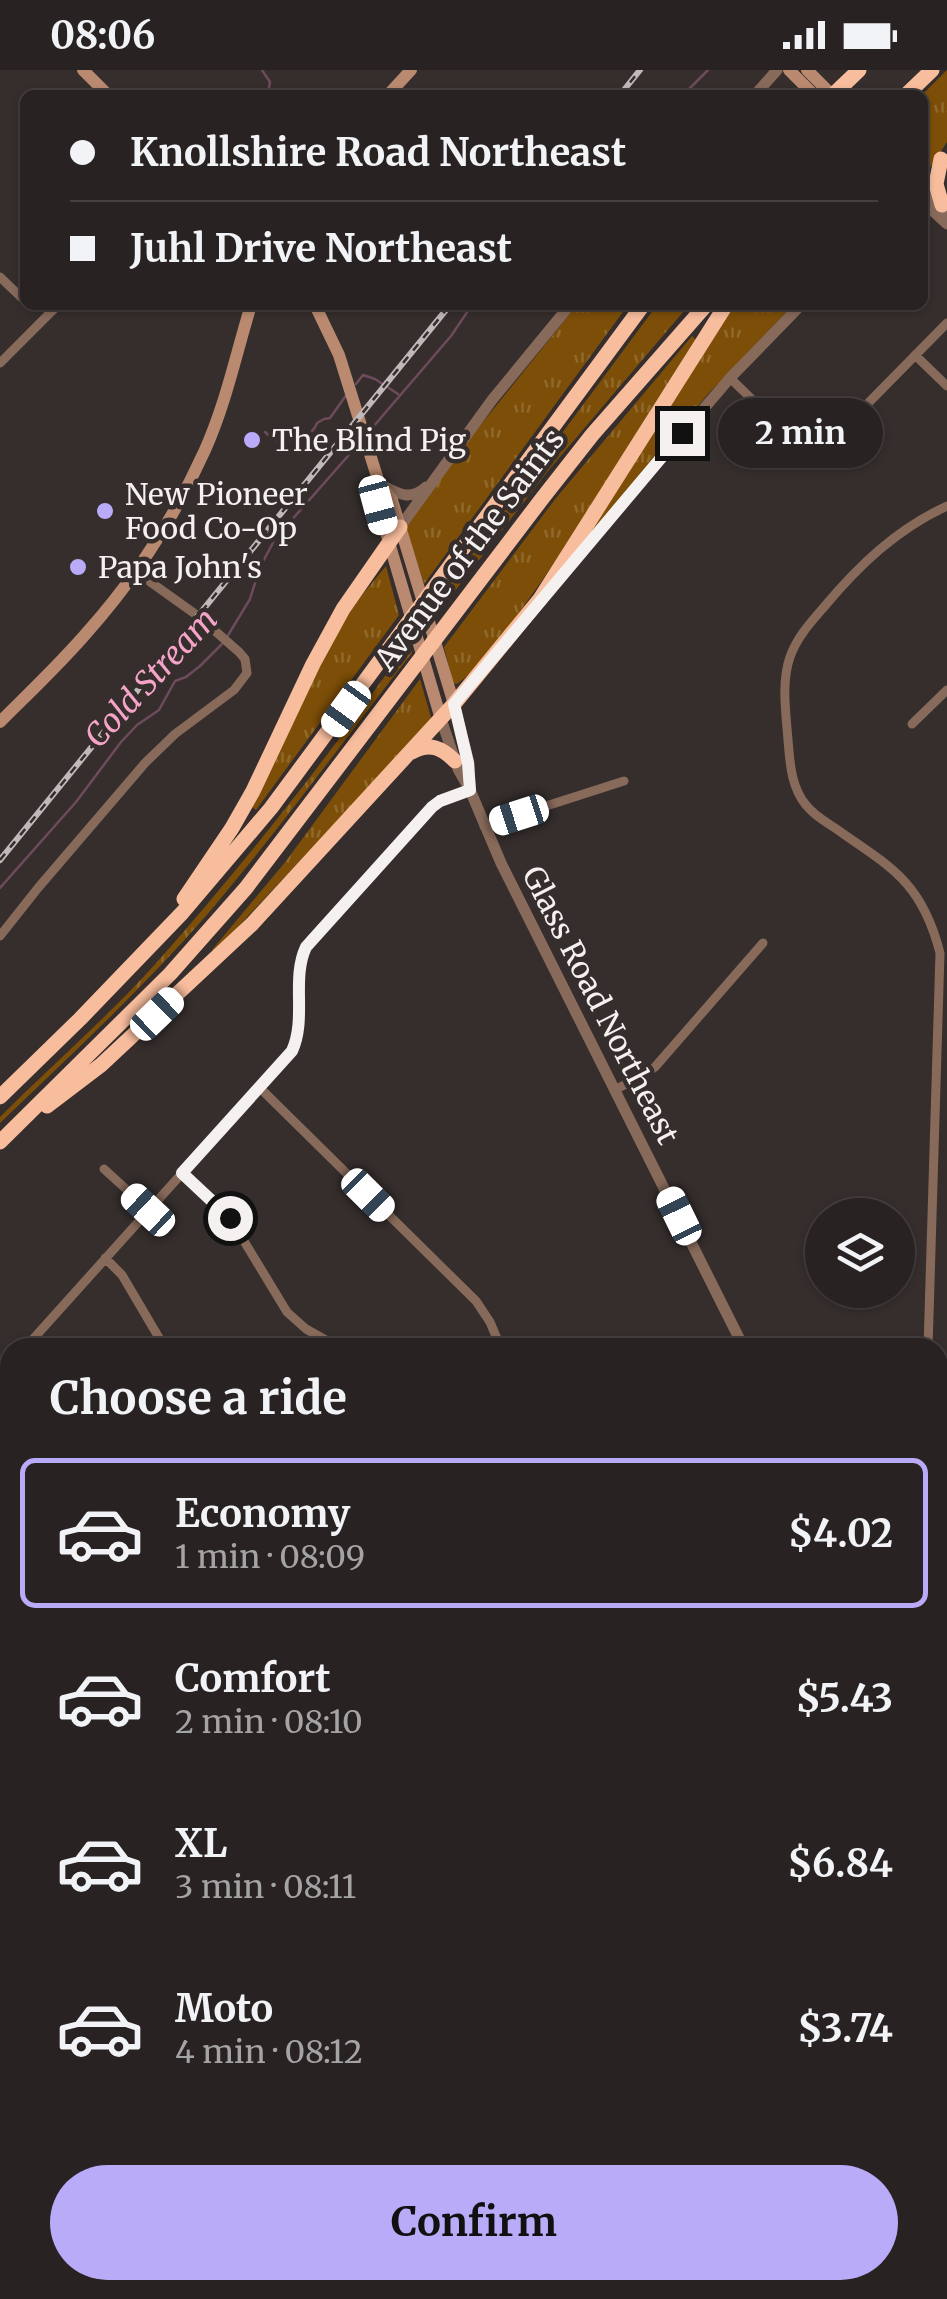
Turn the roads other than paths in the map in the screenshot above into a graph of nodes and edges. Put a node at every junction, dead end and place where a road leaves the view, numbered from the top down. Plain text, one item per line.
1 (83, 70) edge
2 (411, 70) edge
3 (778, 70) edge
4 (789, 70) edge
5 (806, 70) edge
6 (932, 70) edge
7 (856, 72) edge
8 (103, 90) edge
9 (393, 90) edge
10 (760, 90) edge
11 (809, 90) edge
12 (827, 90) edge
13 (837, 90) edge
14 (911, 90) edge
15 (944, 154) edge
16 (928, 175) edge
17 (928, 207) edge
18 (944, 208) edge
19 (947, 224) edge
20 (0, 276) edge
21 (20, 296) edge
22 (34, 310) edge
23 (53, 310) edge
24 (251, 310) edge
25 (317, 310) edge
26 (566, 310) edge
27 (639, 310) edge
28 (702, 310) edge
29 (723, 310) edge
30 (795, 310) edge
31 (43, 320) junction
32 (947, 323) edge
33 (915, 355) junction
34 (0, 363) edge
35 (730, 378) junction
36 (947, 386) edge
37 (432, 480) junction
38 (380, 483) junction
39 (947, 506) edge
40 (400, 527) junction
41 (388, 543) junction
42 (135, 571) junction
43 (540, 599) junction
44 (947, 690) edge
45 (445, 704) junction
46 (0, 722) edge
47 (912, 724) dead end
48 (409, 754) junction
49 (455, 761) junction
50 (624, 782) dead end
51 (470, 790) junction
52 (484, 826) junction
53 (0, 936) edge
54 (764, 943) dead end
55 (143, 954) junction
56 (260, 1088) junction
57 (616, 1089) junction
58 (0, 1097) edge
59 (14, 1128) junction
60 (0, 1142) edge
61 (104, 1169) dead end
62 (182, 1173) junction
63 (148, 1210) junction
64 (105, 1258) junction
65 (34, 1338) edge
66 (159, 1338) edge
67 (323, 1338) edge
68 (497, 1338) edge
69 (739, 1338) edge
70 (928, 1338) edge

1 - 8 main road
2 - 9 main road
3 - 10 street
4 - 11 main road
5 - 12 main road
6 - 14 highway
7 - 13 highway
15 - 16 highway
15 - 18 highway
17 - 19 street
20 - 21 street
22 - 31 street
23 - 31 street
24 - 42 main road
25 - 38 main road
26 - 37 street
27 - 55 highway, Avenue of the Saints
28 - 59 highway, Avenue of the Saints
29 - 43 highway
30 - 35 street
31 - 34 street
32 - 33 street
33 - 35 street
33 - 36 street
35 - 43 street
37 - 38 street
37 - 40 street
38 - 40 main road
38 - 41 main road
39 - 70 street
40 - 41 highway
40 - 45 main road
41 - 45 main road
41 - 55 highway
42 - 46 main road
42 - 53 street
43 - 45 highway
44 - 47 street
45 - 48 highway
45 - 49 street
45 - 51 street
48 - 49 highway
48 - 59 highway
49 - 51 street
50 - 52 street
51 - 52 street, Glass Road Northeast
51 - 56 street
52 - 57 street, Glass Road Northeast
54 - 57 street
55 - 58 highway, Avenue of the Saints
56 - 62 street
56 - 68 street
57 - 69 street, Glass Road Northeast
59 - 60 highway, Avenue of the Saints
61 - 63 street
62 - 63 street
62 - 67 street
63 - 64 street
64 - 65 street
64 - 66 street

